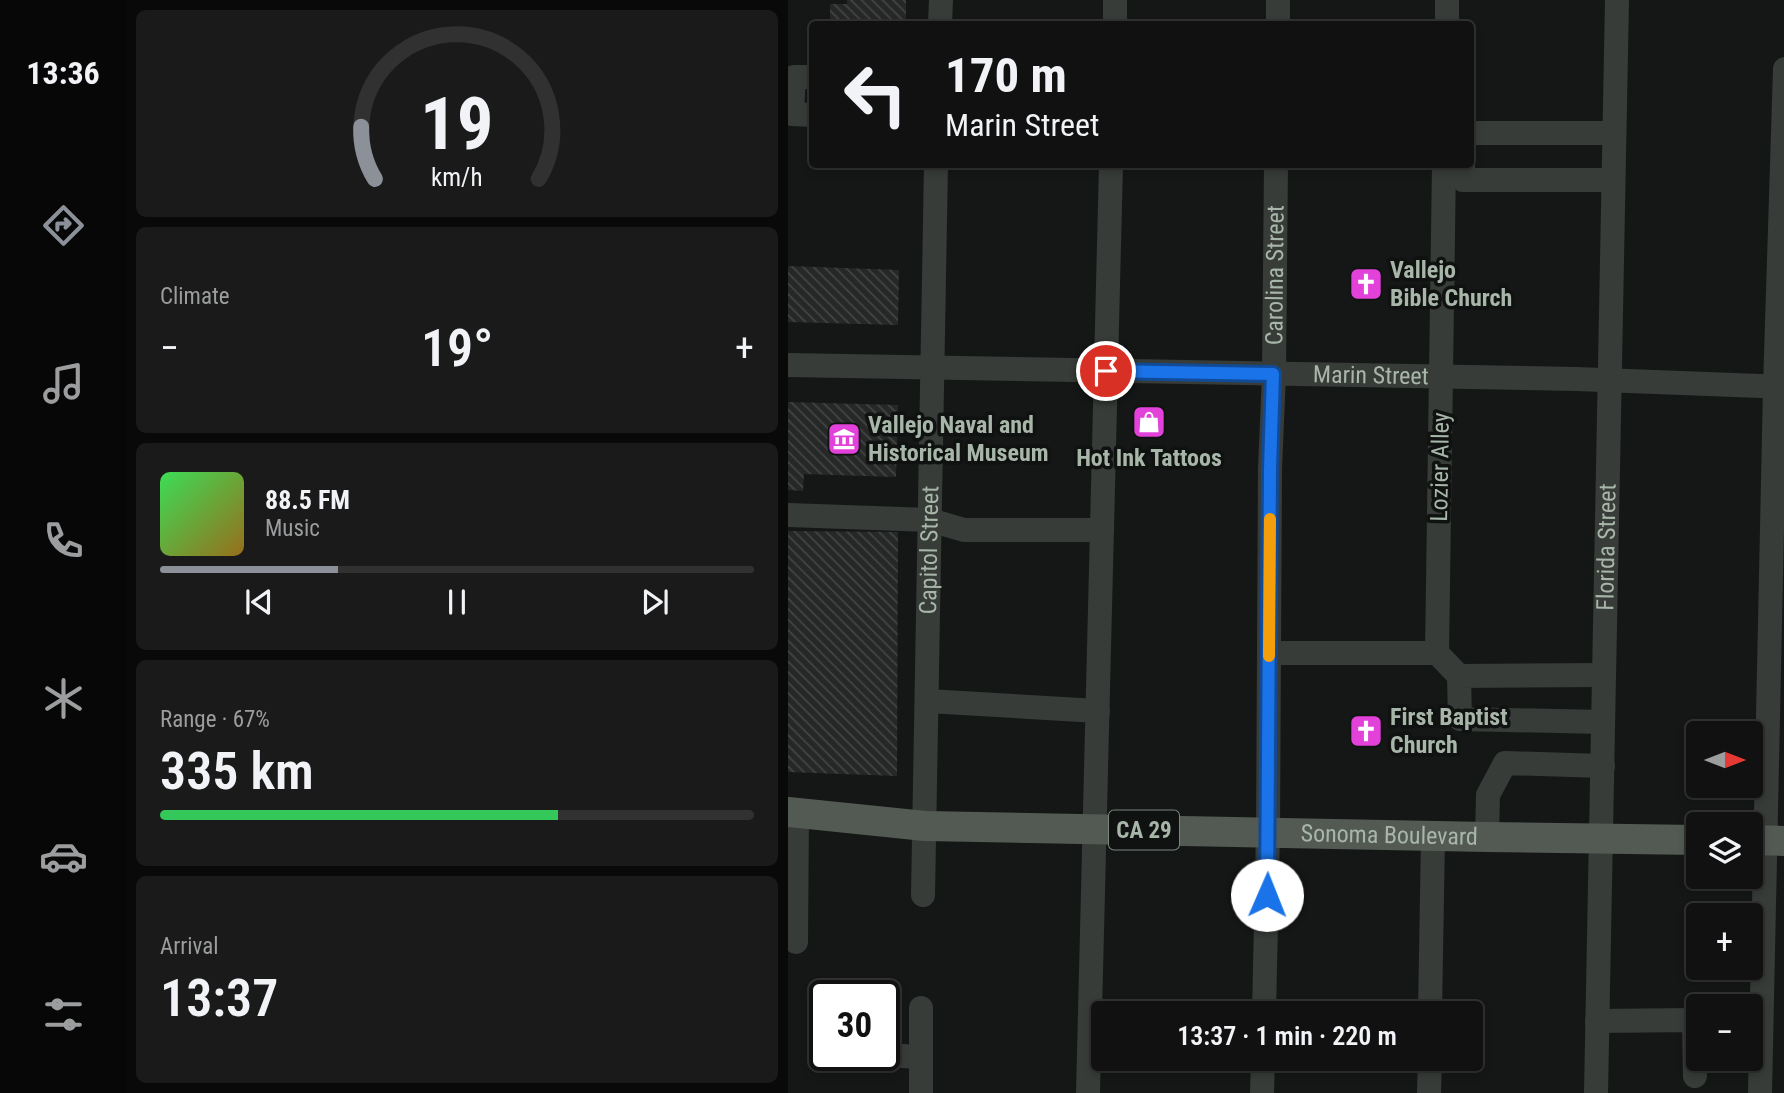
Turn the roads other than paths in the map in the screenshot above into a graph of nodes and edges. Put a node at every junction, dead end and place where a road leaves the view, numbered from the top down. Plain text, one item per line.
1 (941, 0) edge
2 (1115, 0) edge
3 (1278, 0) edge
4 (1447, 0) edge
5 (1617, 0) edge
6 (940, 21) edge
7 (1115, 21) edge
8 (1278, 21) edge
9 (1447, 21) edge
10 (1784, 69) edge
11 (809, 78) edge
12 (809, 115) edge
13 (1474, 133) edge
14 (1614, 133) junction
15 (936, 168) edge
16 (1111, 168) edge
17 (1276, 168) edge
18 (1444, 168) edge
19 (1463, 168) edge
20 (1613, 180) junction
21 (788, 365) edge
22 (933, 368) junction
23 (1106, 371) junction
24 (1273, 374) junction
25 (1441, 376) junction
26 (1610, 380) junction
27 (1780, 387) edge
28 (788, 514) edge
29 (930, 520) junction
30 (1102, 530) junction
31 (1269, 653) junction
32 (1437, 653) junction
33 (1604, 675) junction
34 (1459, 676) junction
35 (927, 701) junction
36 (1098, 710) junction
37 (1603, 722) junction
38 (1603, 766) junction
39 (793, 812) edge
40 (925, 826) junction
41 (1095, 829) junction
42 (1268, 832) junction
43 (1433, 836) junction
44 (1487, 837) junction
45 (1601, 838) junction
46 (1686, 839) edge
47 (1766, 840) edge
48 (923, 895) dead end
49 (796, 942) dead end
50 (1264, 1001) edge
51 (1430, 1001) edge
52 (921, 1008) dead end
53 (1597, 1021) junction
54 (900, 1056) edge
55 (921, 1057) junction
56 (1263, 1071) edge
57 (1430, 1071) edge
58 (1695, 1076) dead end
59 (922, 1093) edge
60 (1088, 1093) edge
61 (1262, 1093) edge
62 (1429, 1093) edge
63 (1596, 1093) edge
64 (1760, 1093) edge

1 - 6 street
2 - 7 street
3 - 8 street
4 - 9 street
5 - 14 street, Florida Street
10 - 27 street
11 - 12 street
13 - 14 street
14 - 20 street, Florida Street
15 - 22 street, Capitol Street
16 - 23 street
17 - 24 street, Carolina Street
18 - 25 street, Lozier Alley
19 - 20 street
20 - 26 street, Florida Street
21 - 22 street, Marin Street
22 - 23 street, Marin Street
22 - 29 street, Capitol Street
23 - 24 street, Marin Street
23 - 30 street
24 - 25 street, Marin Street
24 - 31 street, Carolina Street
25 - 26 street, Marin Street
25 - 32 street, Lozier Alley
26 - 27 street, Marin Street
26 - 33 street, Florida Street
27 - 47 street
28 - 29 street
29 - 30 street
29 - 35 street, Capitol Street
30 - 36 street
31 - 32 street
31 - 42 street, Carolina Street
32 - 34 street
33 - 34 street
33 - 37 street, Florida Street
34 - 37 street
35 - 36 street
35 - 40 street, Capitol Street
36 - 41 street
37 - 38 street, Florida Street
38 - 44 street
38 - 45 street, Florida Street
39 - 40 main road, Sonoma Boulevard / CA 29
39 - 49 street
40 - 41 main road, Sonoma Boulevard / CA 29
40 - 48 street, Capitol Street
41 - 42 main road, Sonoma Boulevard / CA 29
41 - 60 street
42 - 43 main road, Sonoma Boulevard / CA 29
42 - 50 street, Carolina Street
43 - 44 main road, Sonoma Boulevard / CA 29
43 - 51 street
44 - 45 main road, Sonoma Boulevard / CA 29
45 - 46 main road, Sonoma Boulevard / CA 29
45 - 53 street, Florida Street
47 - 64 street
52 - 55 street
53 - 58 street
53 - 63 street, Florida Street
54 - 55 street
55 - 59 street
56 - 61 street
57 - 62 street

